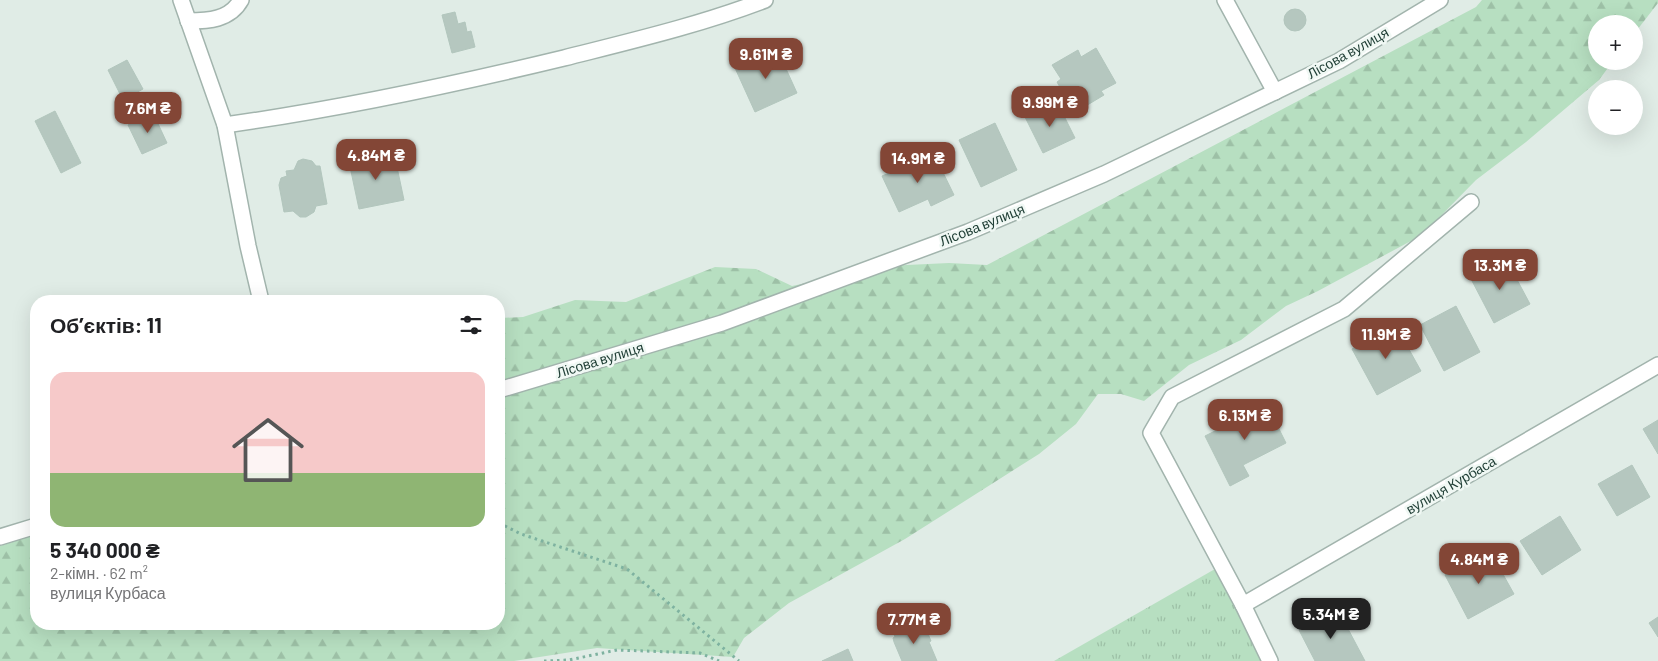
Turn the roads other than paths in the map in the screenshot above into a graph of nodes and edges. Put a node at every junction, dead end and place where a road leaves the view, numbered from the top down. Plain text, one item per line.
1 (181, 0) edge
2 (241, 0) edge
3 (765, 0) edge
4 (1225, 0) edge
5 (1440, 0) edge
6 (188, 20) junction
7 (1275, 92) junction
8 (225, 125) junction
9 (1471, 202) dead end
10 (260, 295) edge
11 (1658, 365) edge
12 (505, 388) edge
13 (30, 528) edge
14 (0, 537) edge
15 (1243, 605) junction
16 (1270, 661) edge

1 - 6 street
2 - 6 street
3 - 8 street
4 - 7 street
5 - 7 street, Лісова вулиця
6 - 8 street
7 - 12 street, Лісова вулиця
8 - 10 street
9 - 15 street
11 - 15 street, вулиця Курбаса
13 - 14 street
15 - 16 street

